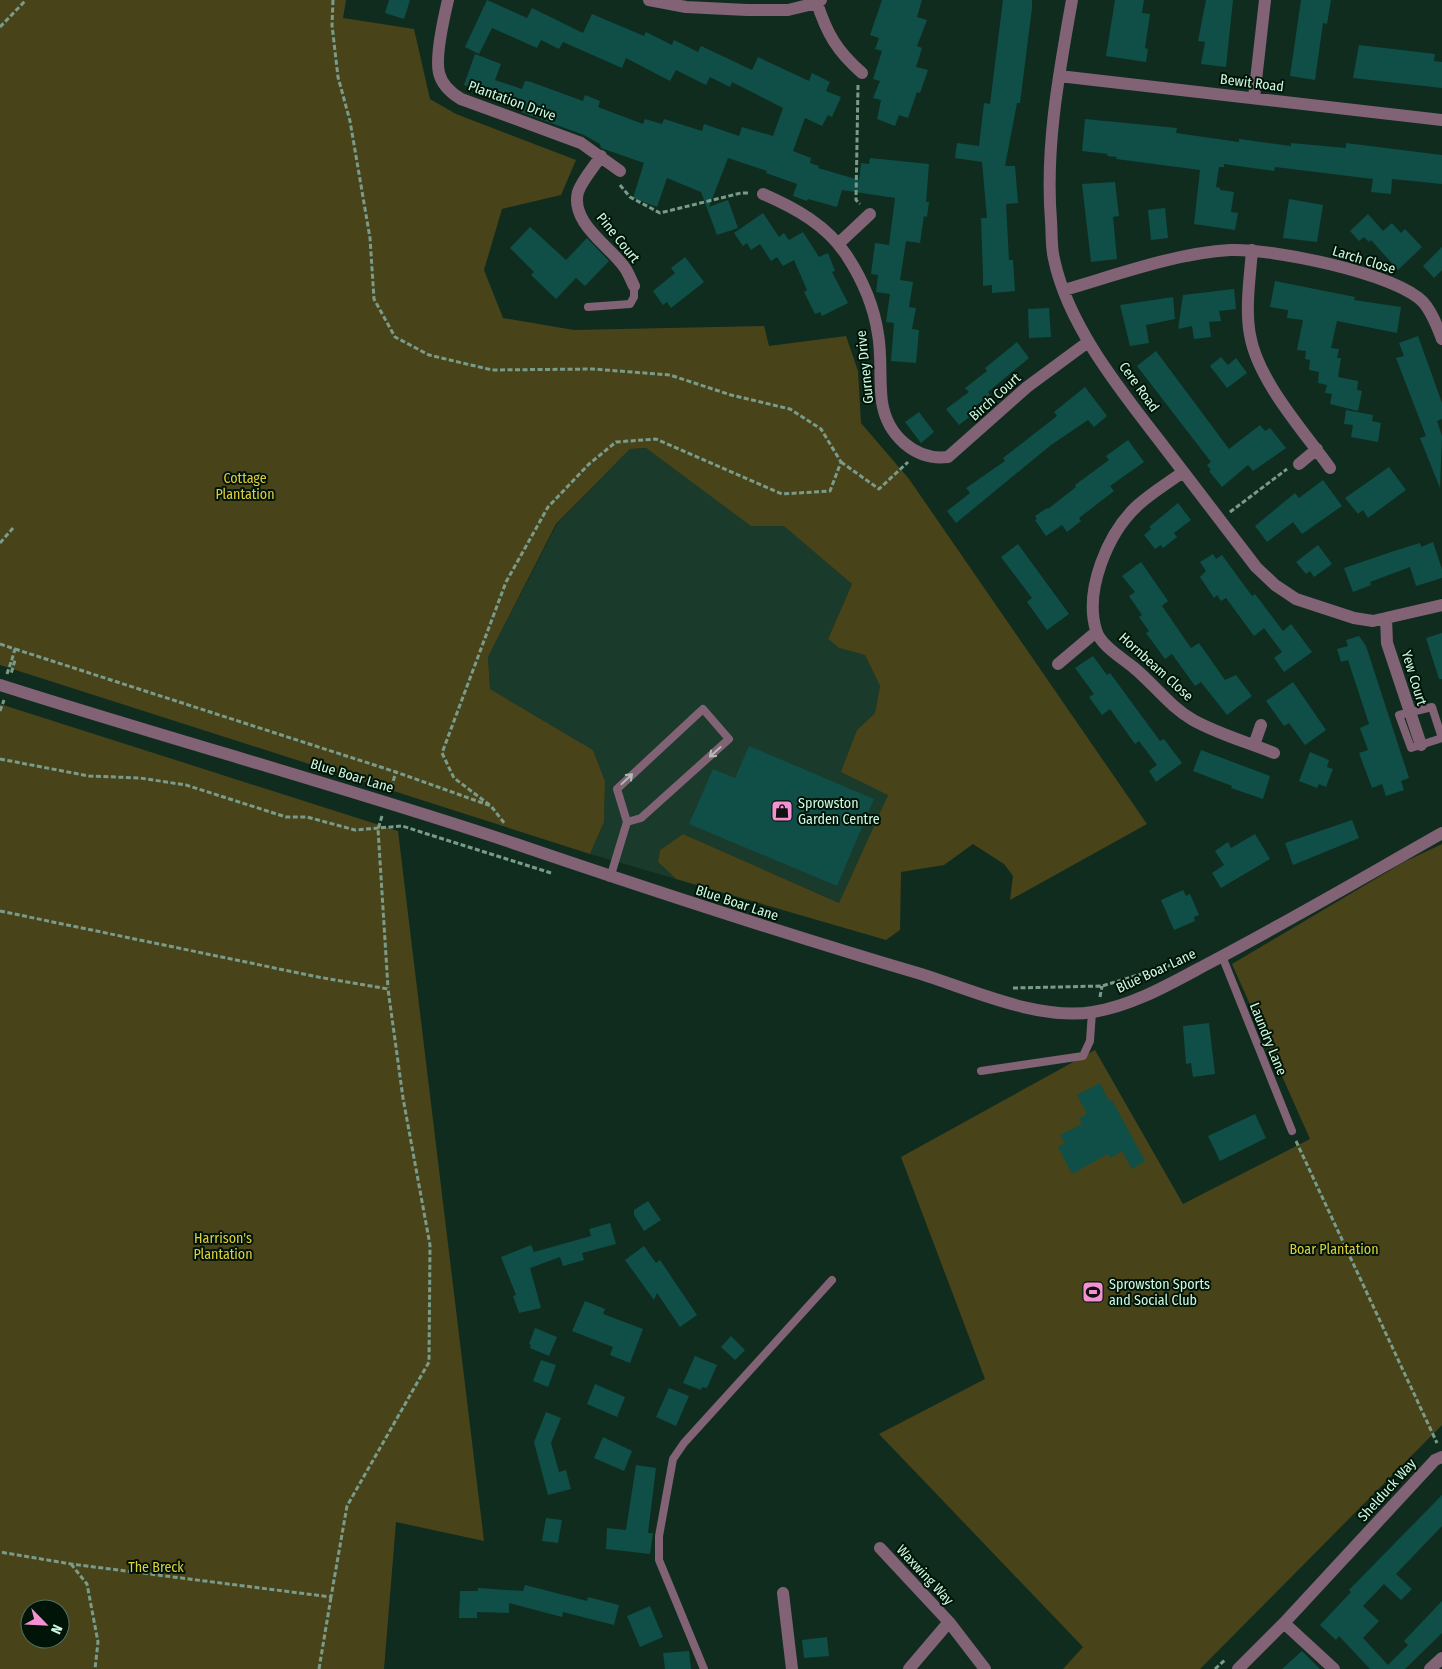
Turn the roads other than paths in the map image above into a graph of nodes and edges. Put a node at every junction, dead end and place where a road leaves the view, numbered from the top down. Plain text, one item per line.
1 (448, 0) edge
2 (649, 0) edge
3 (1072, 0) edge
4 (1265, 0) edge
5 (819, 2) edge
6 (862, 73) road end
7 (1059, 76) junction
8 (1254, 98) junction
9 (1442, 120) edge
10 (601, 156) junction
11 (620, 171) road end
12 (763, 194) road end
13 (870, 214) road end
14 (838, 244) junction
15 (1252, 250) junction
16 (634, 286) joint
17 (1064, 290) junction
18 (588, 307) dead end
19 (1442, 339) edge
20 (1088, 342) junction
21 (1317, 449) junction
22 (918, 454) joint
23 (1299, 464) road end
24 (1330, 468) dead end
25 (1183, 472) junction
26 (1442, 605) edge
27 (1386, 618) junction
28 (1096, 632) junction
29 (1058, 664) dead end
30 (4, 687) edge
31 (1408, 712) junction
32 (1261, 725) dead end
33 (1254, 745) junction
34 (1421, 745) joint
35 (1274, 752) dead end
36 (627, 822) junction
37 (1442, 833) edge
38 (610, 878) junction
39 (1222, 956) junction
40 (1092, 1012) junction
41 (981, 1072) dead end
42 (1292, 1131) road end
43 (832, 1280) dead end
44 (1441, 1452) edge
45 (880, 1548) dead end
46 (783, 1593) dead end
47 (949, 1622) junction
48 (1284, 1623) junction
49 (1442, 1658) edge
50 (704, 1669) edge
51 (792, 1669) edge
52 (909, 1669) edge
53 (985, 1669) edge
54 (1238, 1669) edge
55 (1334, 1669) edge
56 (1430, 1669) edge

1 - 10 street, Plantation Drive
2 - 5 street
3 - 7 street, Cere Road
4 - 8 street
5 - 6 street
7 - 8 street, Bewit Road
7 - 17 street, Cere Road
8 - 9 street, Bewit Road
10 - 11 street, Plantation Drive
10 - 16 street, Pine Court
12 - 14 street, Gurney Drive
13 - 14 street
14 - 22 street, Gurney Drive
15 - 17 street, Larch Close
15 - 19 street, Larch Close
15 - 21 street
16 - 18 lane
17 - 20 street, Cere Road
20 - 22 street, Birch Court
20 - 25 street, Cere Road
21 - 23 street
21 - 24 street
25 - 27 street, Cere Road
25 - 28 street
26 - 27 street, Cere Road
27 - 31 street, Yew Court
28 - 29 street
28 - 33 street, Hornbeam Close
30 - 38 street, Blue Boar Lane
31 - 34 street, Yew Court
31 - 34 lane
32 - 33 street
33 - 35 street, Hornbeam Close
36 -> 36 lane
36 - 38 lane
37 - 39 street, Blue Boar Lane
38 - 40 street, Blue Boar Lane
39 - 40 street, Blue Boar Lane
39 - 42 lane, Laundry Lane
40 - 41 lane
43 - 50 lane
44 - 48 street, Shelduck Way
45 - 47 street, Waxwing Way
46 - 51 street
47 - 52 street, Waxwing Way
47 - 53 street, Waxwing Way
48 - 54 street, Shelduck Way
48 - 55 street
49 - 56 street

